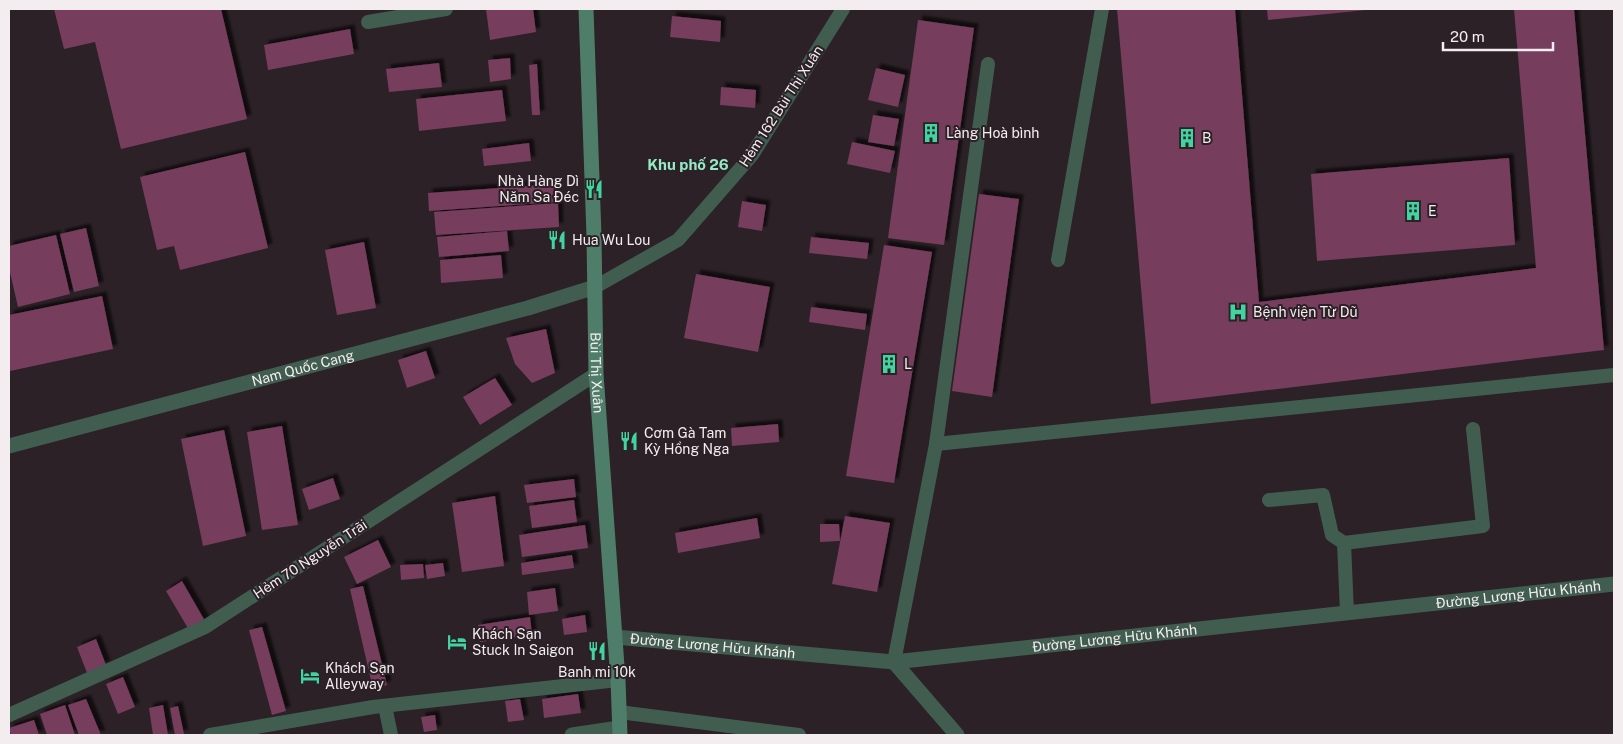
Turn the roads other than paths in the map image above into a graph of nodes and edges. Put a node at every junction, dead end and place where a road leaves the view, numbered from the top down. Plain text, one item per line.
1 (446, 9) edge
2 (586, 9) edge
3 (844, 9) edge
4 (1102, 9) edge
5 (417, 11) edge
6 (368, 22) dead end
7 (988, 64) dead end
8 (1058, 260) dead end
9 (595, 287) junction
10 (596, 374) junction
11 (1614, 375) edge
12 (1474, 429) dead end
13 (936, 444) junction
14 (9, 446) edge
15 (1269, 500) dead end
16 (1344, 543) junction
17 (1614, 584) edge
18 (1347, 613) junction
19 (615, 637) junction
20 (894, 662) junction
21 (618, 680) junction
22 (385, 706) junction
23 (619, 712) junction
24 (9, 715) edge
25 (252, 732) edge
26 (620, 732) edge
27 (210, 735) edge
28 (391, 735) edge
29 (572, 735) edge
30 (799, 735) edge
31 (957, 735) edge

1 - 5 lane
2 - 9 street, Bùi Thị Xuân
3 - 9 lane, Hẻm 162 Bùi Thị Xuân
4 - 8 lane
5 - 6 lane
7 - 13 lane
9 - 10 street, Bùi Thị Xuân
9 - 14 street, Nam Quốc Cang
10 - 19 street, Bùi Thị Xuân
10 - 24 lane, Hẻm 70 Nguyễn Trãi
11 - 13 lane
12 - 16 lane
13 - 20 lane
15 - 16 lane
16 - 18 lane
17 - 18 street, Đường Lương Hữu Khánh
18 - 20 street, Đường Lương Hữu Khánh
19 - 20 street, Đường Lương Hữu Khánh
19 - 21 street, Bùi Thị Xuân
20 - 31 street
21 - 22 lane
21 - 23 street, Bùi Thị Xuân
22 - 25 lane
22 - 28 lane
23 - 26 street, Bùi Thị Xuân
23 - 30 lane
25 - 27 lane
26 - 29 street

